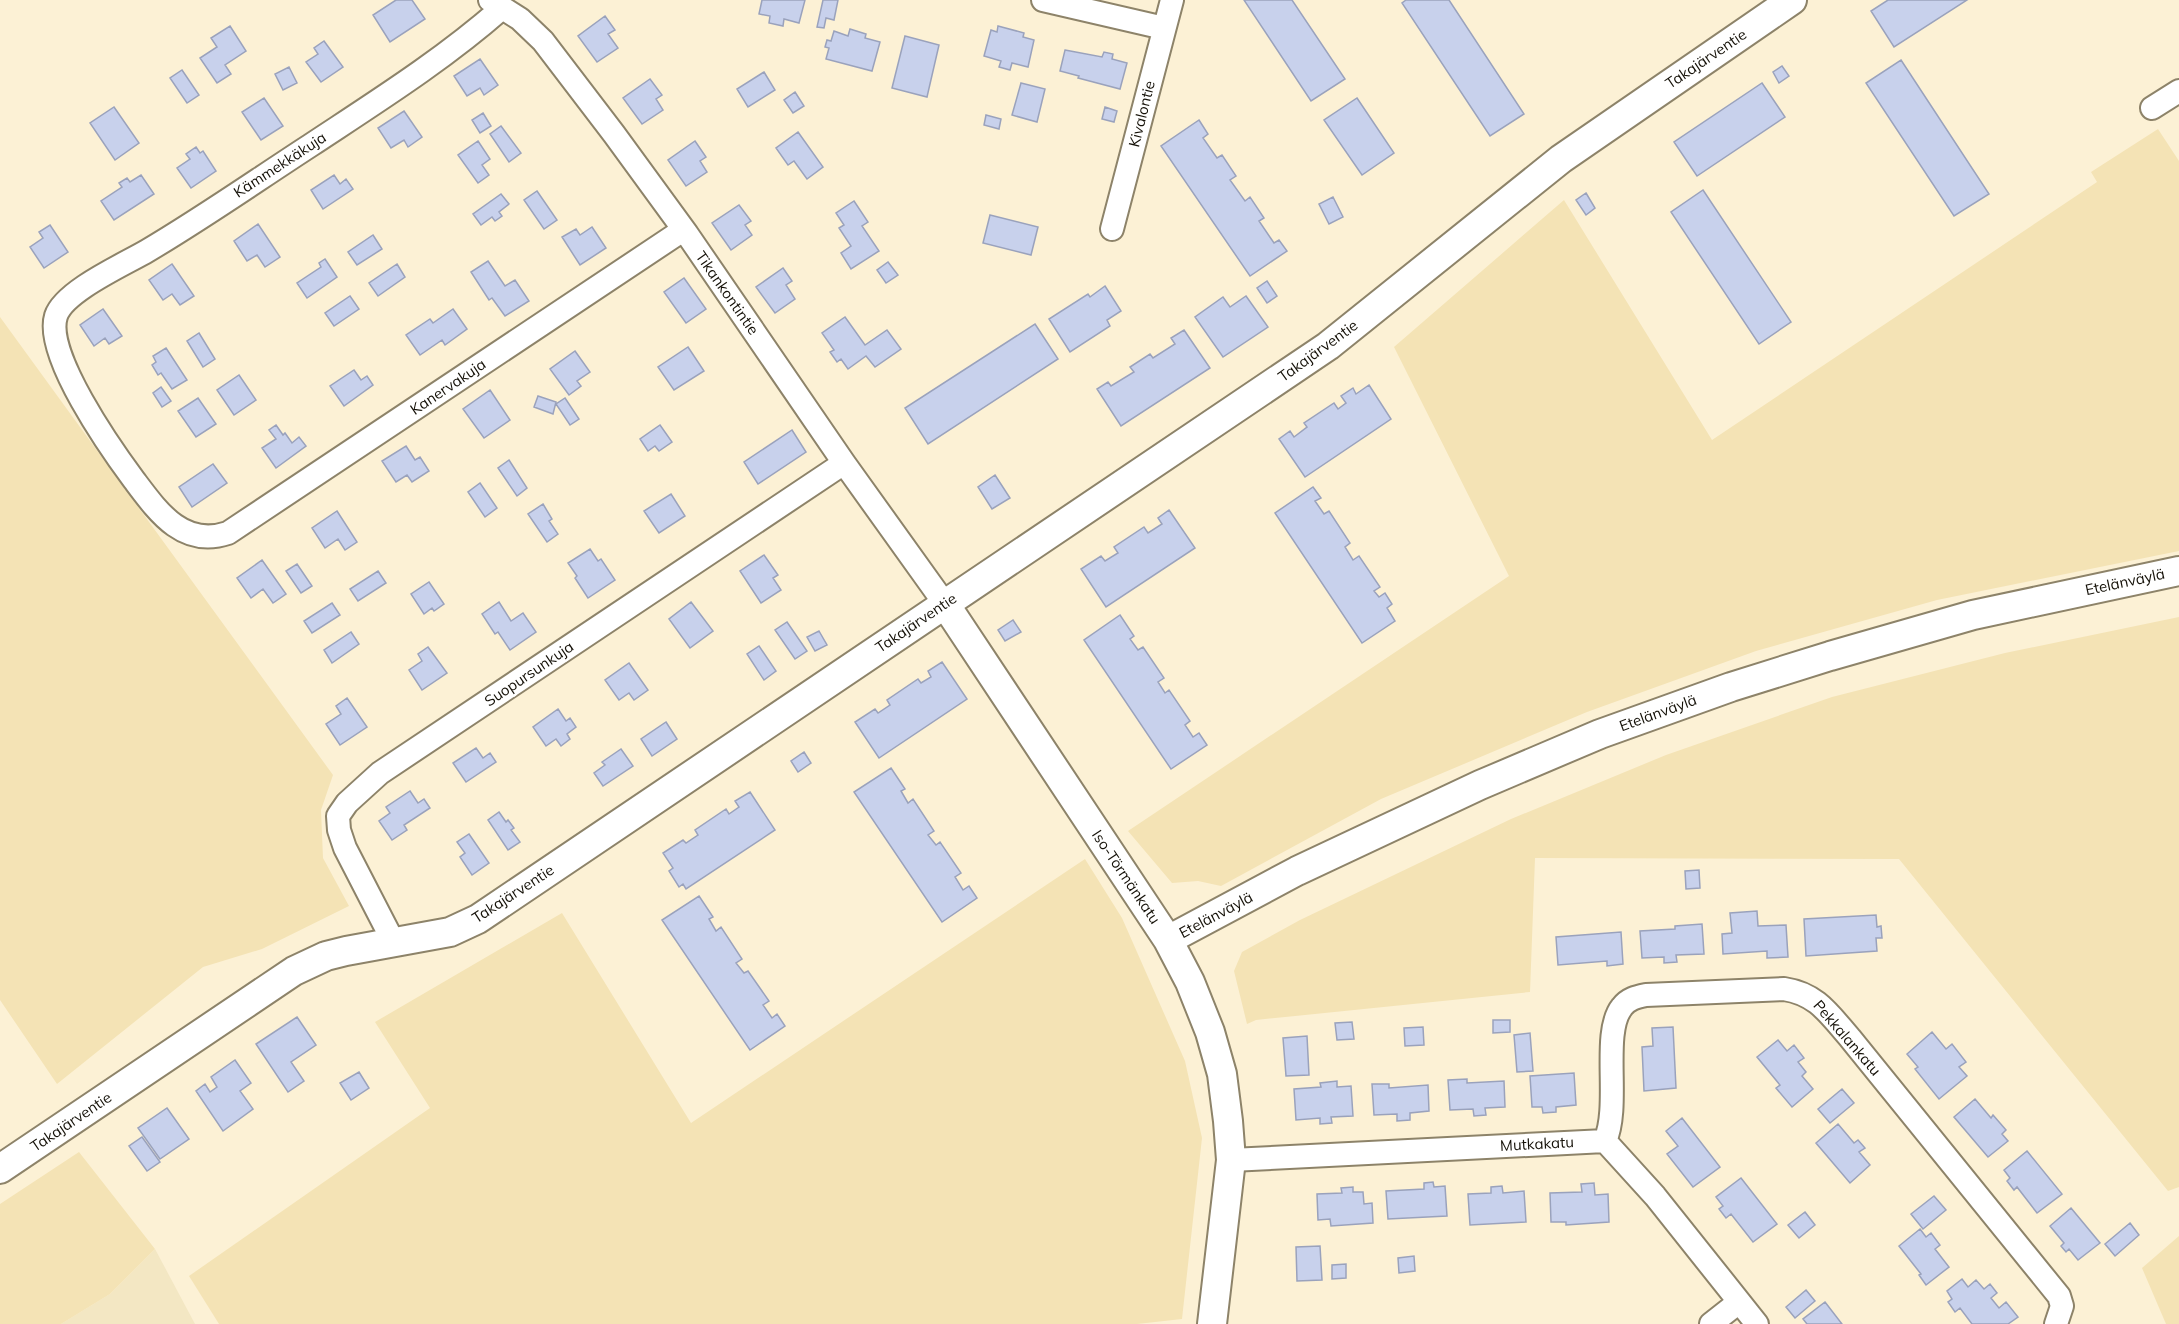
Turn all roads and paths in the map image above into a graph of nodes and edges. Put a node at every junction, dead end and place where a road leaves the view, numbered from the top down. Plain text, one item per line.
1 (1043, 0) edge
2 (1172, 0) edge
3 (1792, 0) edge
4 (496, 4) edge
5 (1164, 28) junction
6 (2179, 91) edge
7 (2152, 108) dead end
8 (1112, 229) dead end
9 (683, 230) junction
10 (844, 464) junction
11 (209, 538) joint
12 (2179, 571) edge
13 (945, 604) junction
14 (1168, 940) junction
15 (394, 943) junction
16 (1605, 1141) junction
17 (1231, 1160) junction
18 (0, 1169) edge
19 (1739, 1302) junction
20 (2059, 1317) edge
21 (1212, 1324) edge
22 (1712, 1324) edge
23 (1758, 1324) edge

1 - 5 street
2 - 5 street, Kivalontie
3 - 13 street, Takajärventie
4 - 9 street, Tikankontintie
4 - 11 street, Kämmekkäkuja
5 - 8 street, Kivalontie
6 - 7 street
9 - 10 street, Tikankontintie
9 - 11 street, Kanervakuja
10 - 13 street, Tikankontintie
10 - 15 street, Suopursunkuja
12 - 14 street, Etelänväylä
13 - 14 street, Iso-Törmänkatu
13 - 15 street, Takajärventie
14 - 17 street, Iso-Törmänkatu
15 - 18 street, Takajärventie
16 - 17 street, Mutkakatu
16 - 19 street
16 - 20 street, Pekkalankatu
17 - 21 street, Iso-Törmänkatu
19 - 22 street
19 - 23 street

